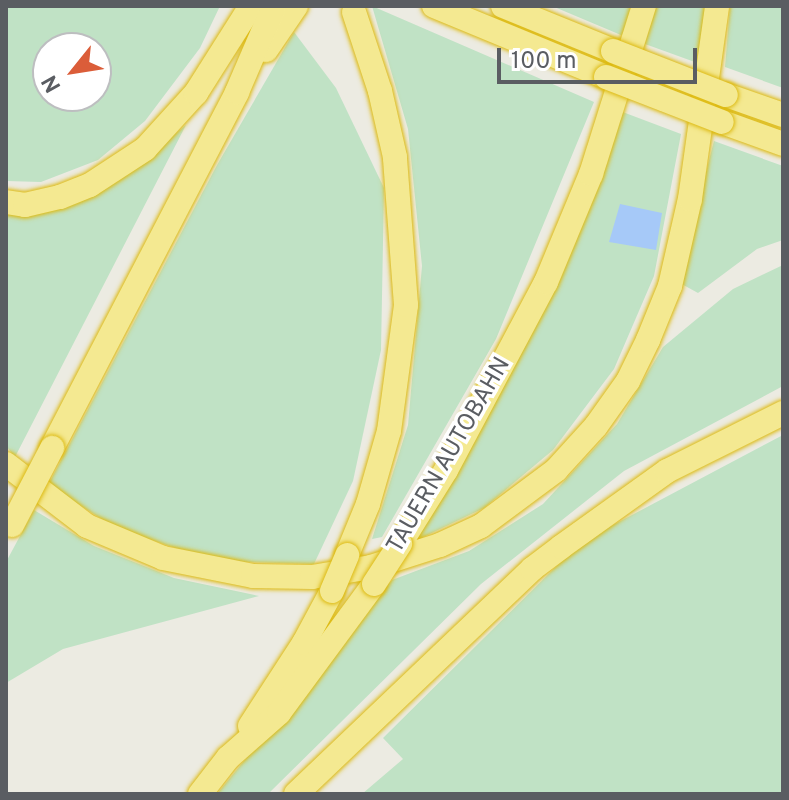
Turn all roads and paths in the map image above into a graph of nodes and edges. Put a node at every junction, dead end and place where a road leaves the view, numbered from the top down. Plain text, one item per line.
1 (296, 6) edge
2 (434, 6) edge
3 (503, 6) edge
4 (644, 6) edge
5 (717, 6) edge
6 (354, 12) dead end
7 (263, 17) edge
8 (615, 67) junction
9 (783, 115) edge
10 (783, 144) edge
11 (6, 202) edge
12 (783, 413) edge
13 (6, 464) edge
14 (9, 531) edge
15 (228, 758) junction
16 (200, 794) edge
17 (296, 794) edge

1 - 7 highway
2 - 8 highway
3 - 8 highway
4 - 8 highway, TAUERN AUTOBAHN
5 - 13 highway
6 - 15 highway, bridge
7 - 11 highway
7 - 14 highway, bridge
8 - 9 highway, bridge
8 - 10 highway, bridge
8 - 15 highway, TAUERN AUTOBAHN, bridge
12 - 17 highway
15 - 16 highway, TAUERN AUTOBAHN

